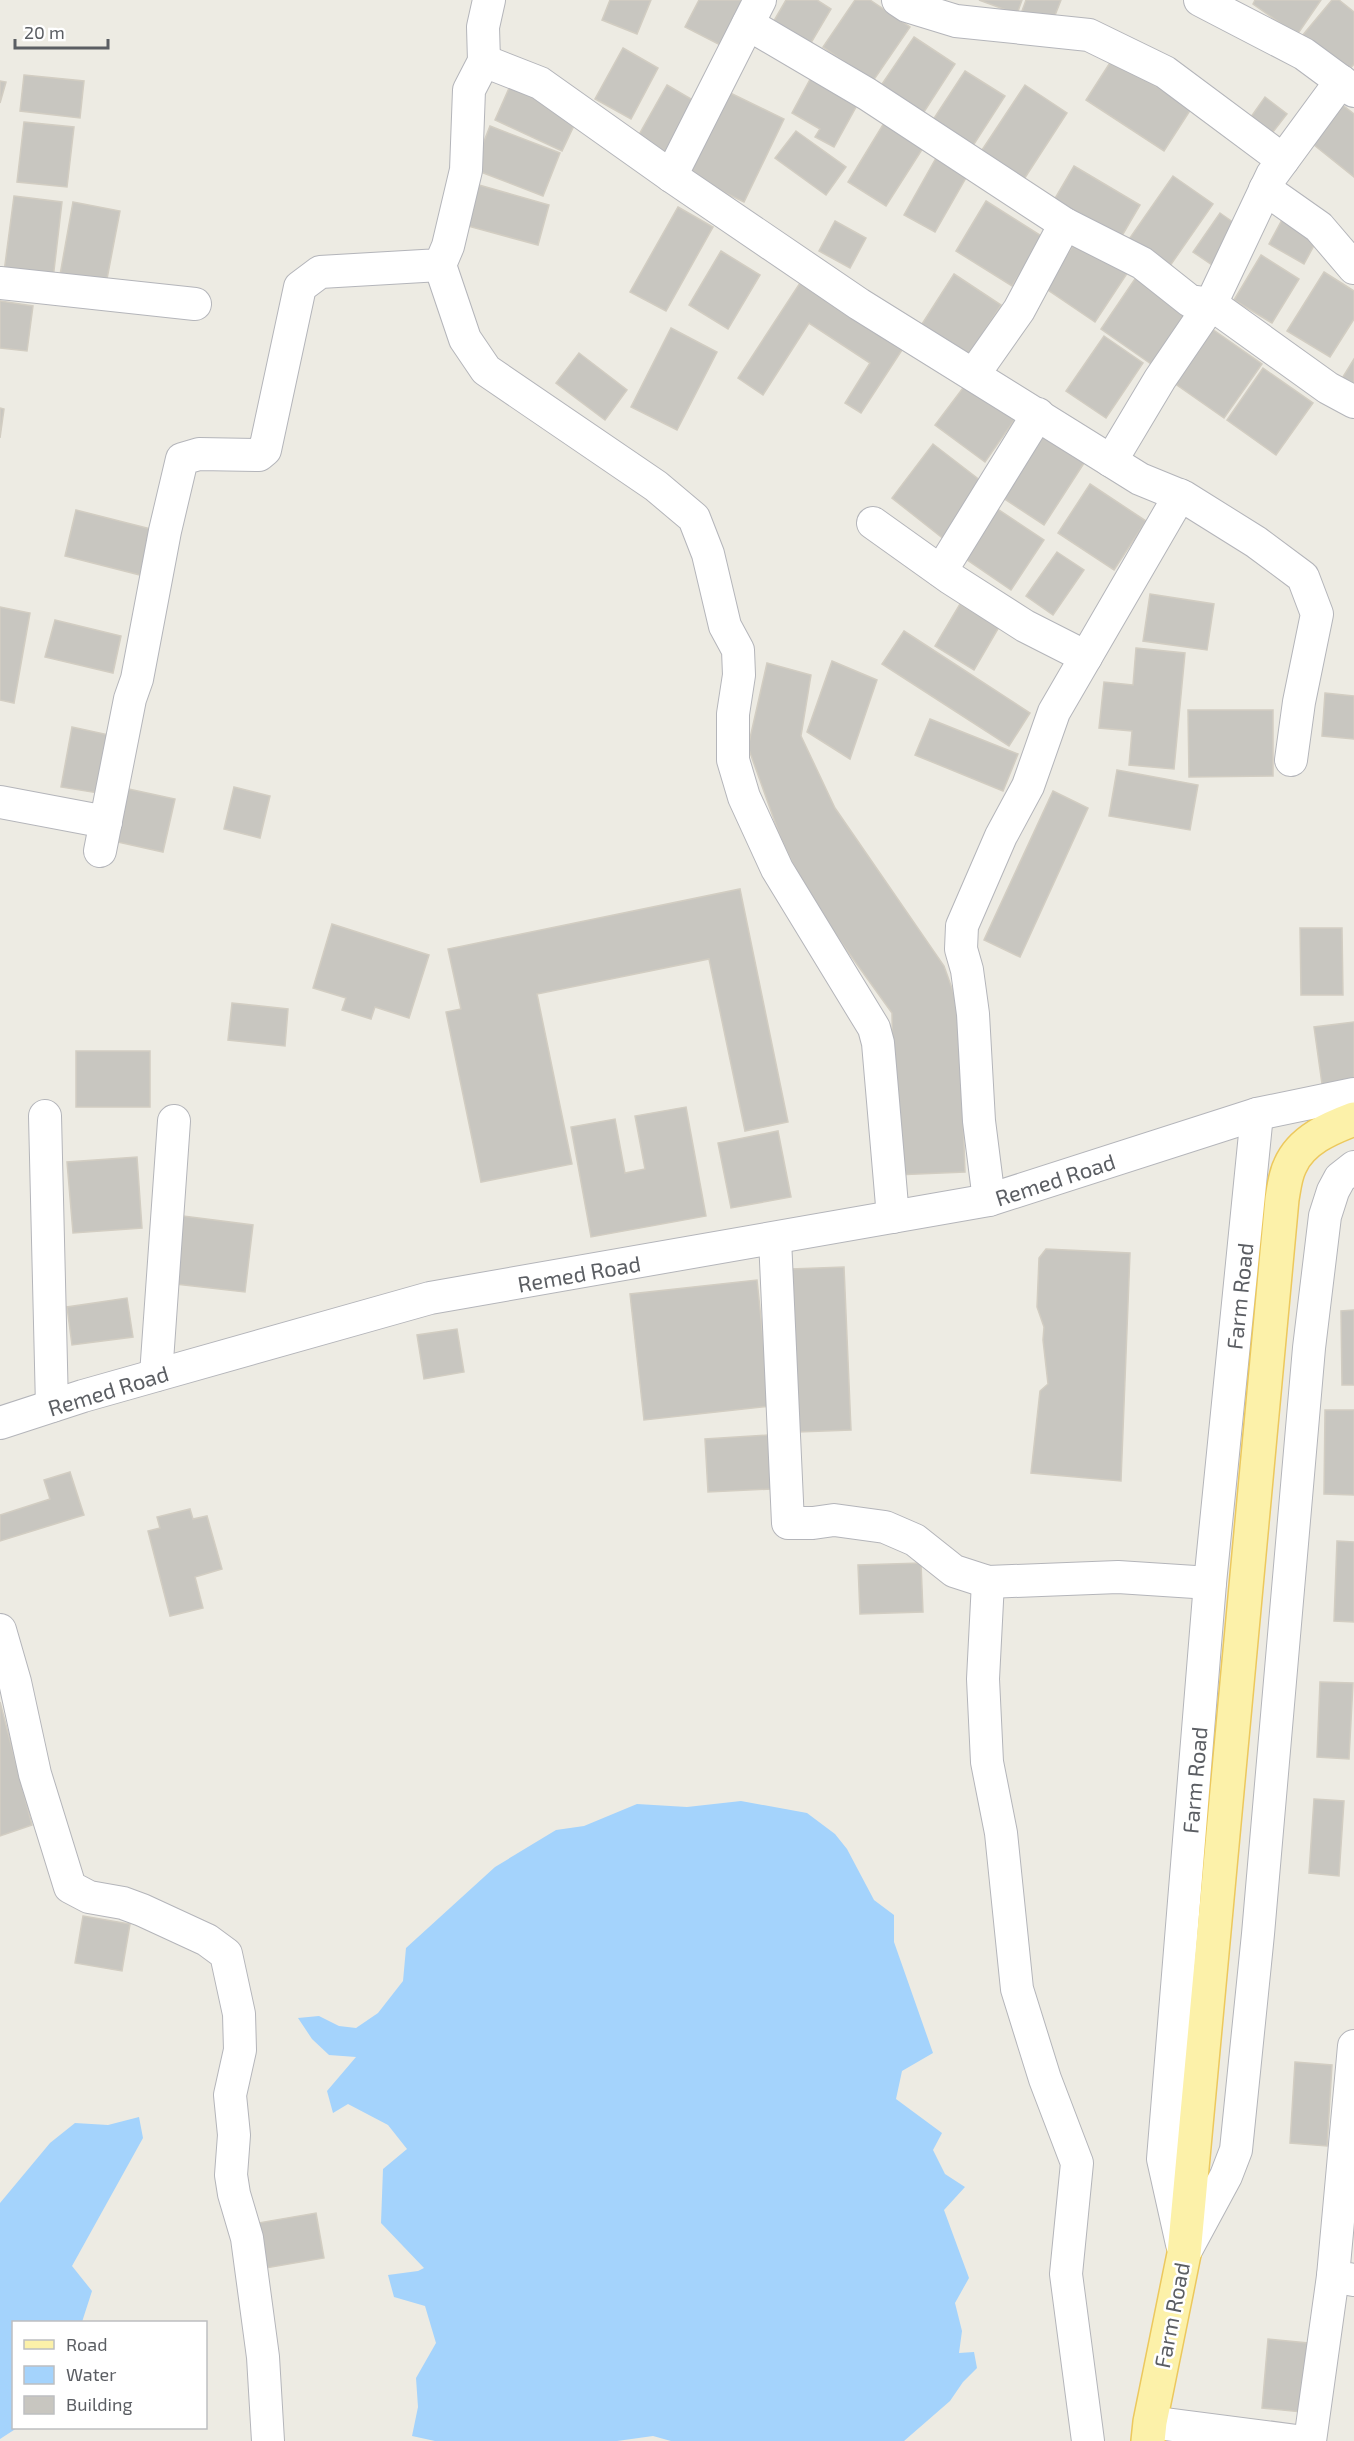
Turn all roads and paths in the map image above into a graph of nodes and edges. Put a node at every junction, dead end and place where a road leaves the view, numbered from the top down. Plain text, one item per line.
1 (489, 0) edge
2 (898, 0) edge
3 (1200, 0) edge
4 (754, 12) edge
5 (484, 60) junction
6 (1347, 86) edge
7 (1283, 160) junction
8 (671, 176) junction
9 (1265, 189) junction
10 (1065, 224) junction
11 (440, 265) junction
12 (1354, 268) edge
13 (0, 283) edge
14 (195, 304) dead end
15 (1211, 304) junction
16 (974, 374) junction
17 (1354, 402) edge
18 (1038, 414) junction
19 (1111, 461) junction
20 (1180, 495) junction
21 (873, 523) dead end
22 (941, 571) junction
23 (1086, 657) junction
24 (1291, 760) dead end
25 (0, 802) edge
26 (1354, 1094) edge
27 (1257, 1114) junction
28 (45, 1116) dead end
29 (1354, 1119) edge
30 (174, 1121) dead end
31 (1354, 1167) edge
32 (989, 1200) junction
33 (893, 1217) junction
34 (775, 1239) junction
35 (156, 1375) junction
36 (52, 1406) junction
37 (0, 1423) edge
38 (988, 1582) junction
39 (1210, 1583) junction
40 (0, 1630) edge
41 (1354, 2046) edge
42 (1184, 2254) junction
43 (1343, 2278) edge
44 (1149, 2432) edge
45 (268, 2441) edge
46 (1089, 2441) edge
47 (1297, 2441) edge
48 (1310, 2441) edge

1 - 5 street
2 - 7 street
3 - 6 street
4 - 8 street
4 - 10 street
5 - 8 street
5 - 11 street
6 - 7 street
7 - 9 street
8 - 16 street
9 - 12 street
9 - 15 street
10 - 15 street
10 - 16 street
11 - 25 street
11 - 33 street
13 - 14 street
15 - 17 street
15 - 19 street
16 - 18 street
18 - 19 street
18 - 22 street
19 - 20 street
20 - 23 street
20 - 24 street
21 - 22 street
22 - 23 street
23 - 32 street
26 - 27 street, Remed Road
27 - 32 street, Remed Road
27 - 39 street, Farm Road
28 - 36 street
29 - 42 main road
30 - 35 street
31 - 42 street
32 - 33 street, Remed Road
33 - 34 street, Remed Road
34 - 35 street, Remed Road
34 - 38 street
35 - 36 street, Remed Road
36 - 37 street, Remed Road
38 - 39 street
38 - 46 street
39 - 42 street, Farm Road
40 - 45 street
41 - 43 street
42 - 44 main road, Farm Road
43 - 48 street
44 - 47 street

